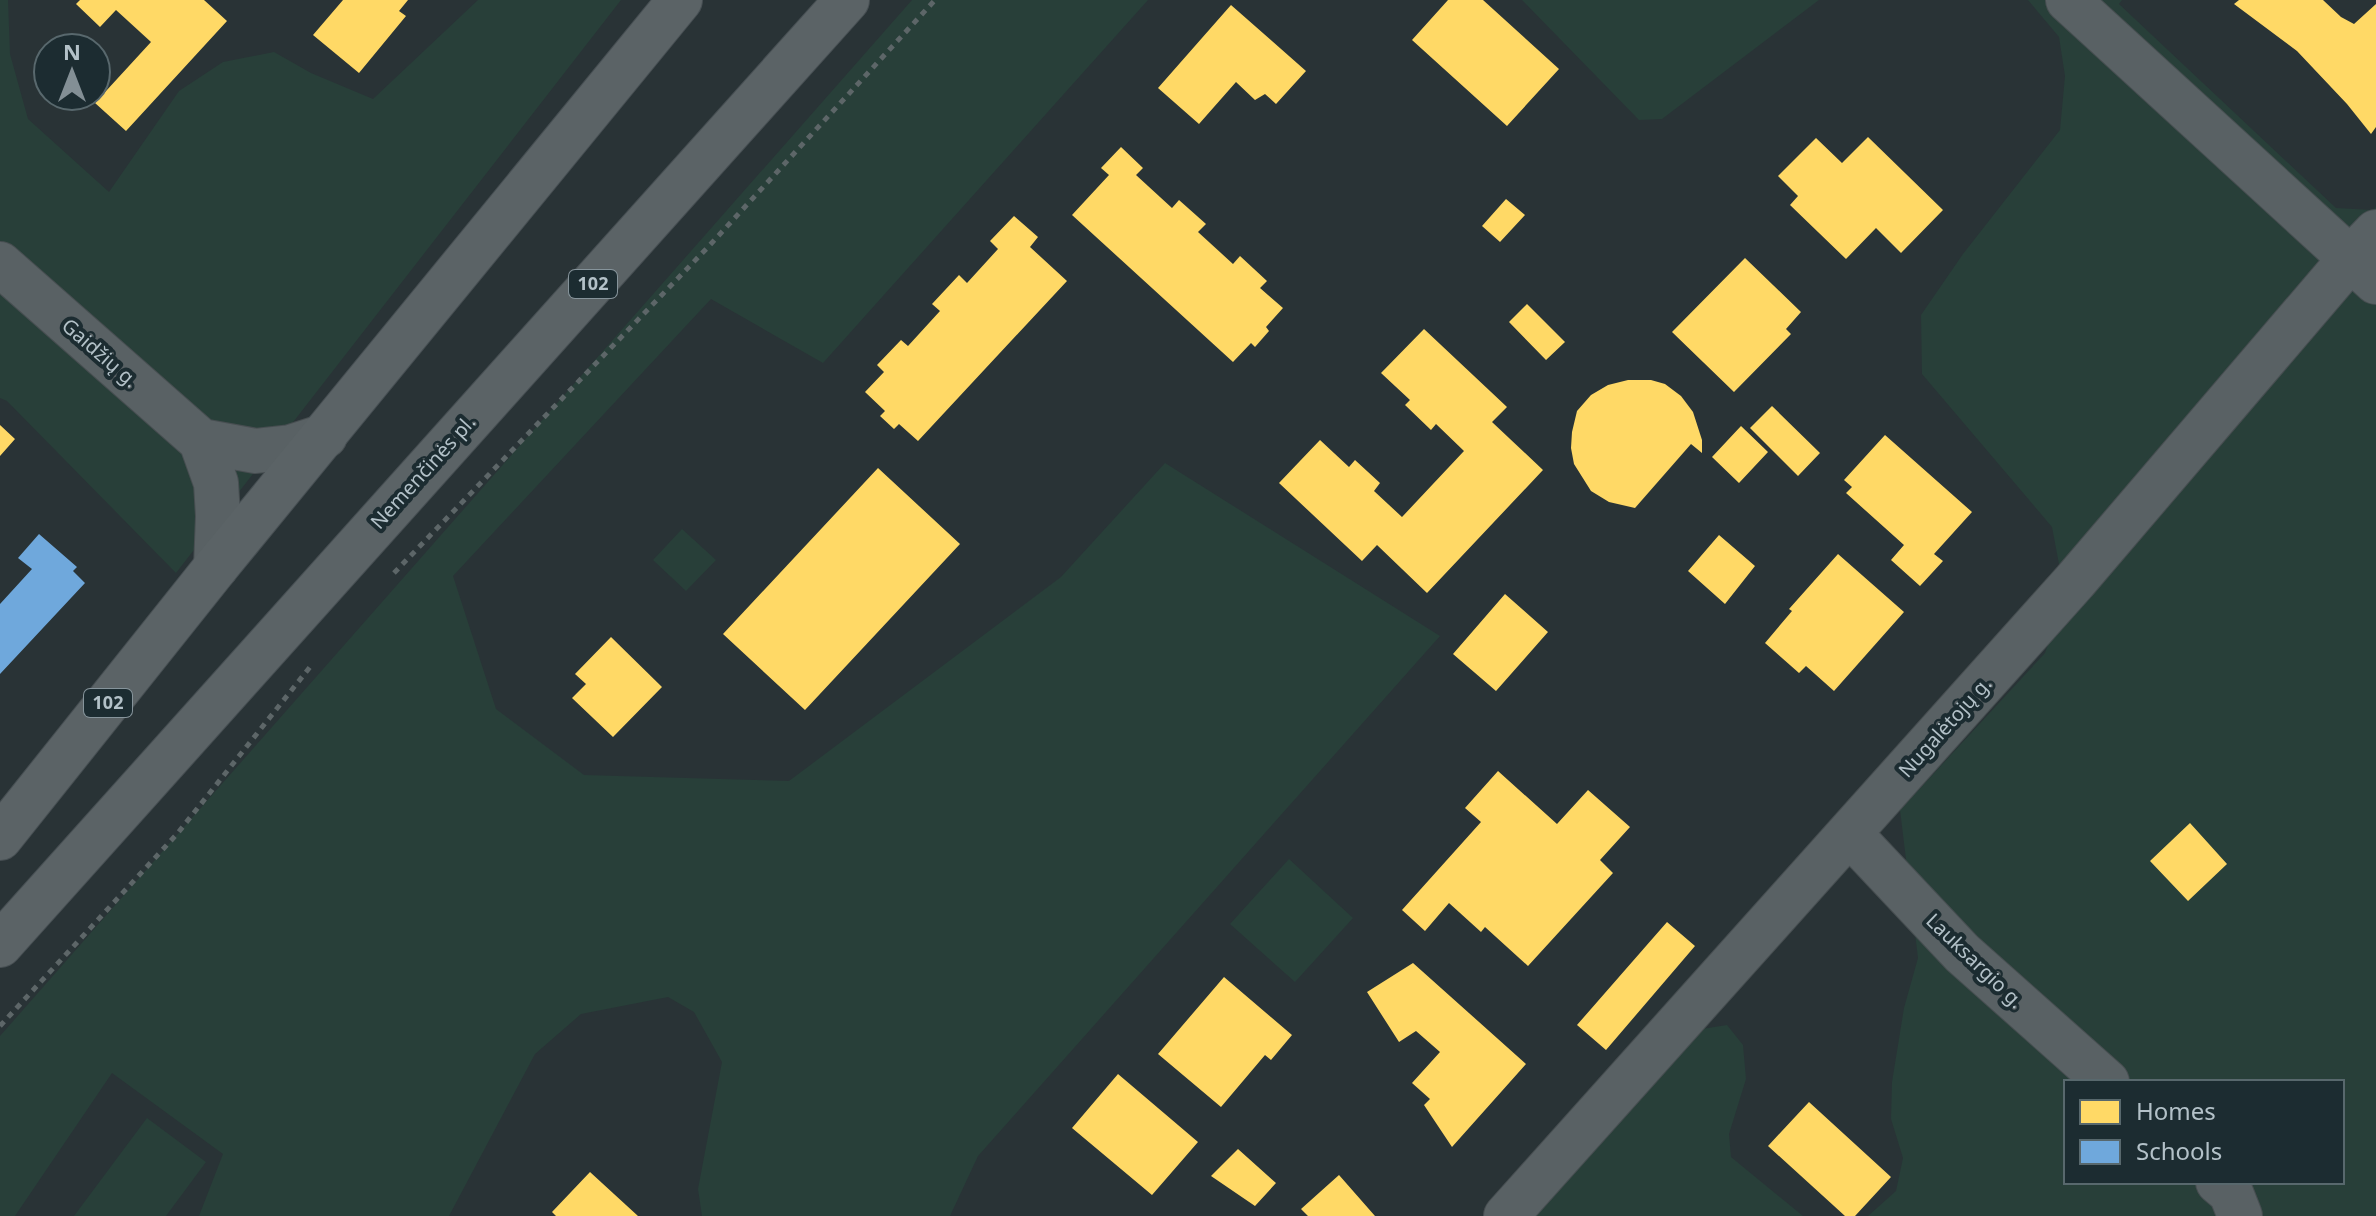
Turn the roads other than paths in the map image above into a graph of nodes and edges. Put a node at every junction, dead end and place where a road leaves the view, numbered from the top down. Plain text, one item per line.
1 (680, 0) edge
2 (847, 0) edge
3 (2068, 0) edge
4 (2368, 258) edge
5 (0, 264) edge
6 (325, 436) junction
7 (201, 441) junction
8 (216, 567) junction
9 (1850, 834) junction
10 (0, 838) edge
11 (0, 945) edge
12 (2105, 1080) edge
13 (2220, 1184) edge
14 (1506, 1216) edge
15 (2240, 1216) edge

1 - 6 main road, 102
2 - 11 main road, Nemenčinės pl. / 102
3 - 4 street
4 - 9 street, Nugalėtojų g.
5 - 7 street, Gaidžių g.
6 - 7 street
6 - 8 main road, 102
7 - 8 street
8 - 10 main road, 102
9 - 12 street, Lauksargio g.
9 - 14 street, Nugalėtojų g.
13 - 15 street

